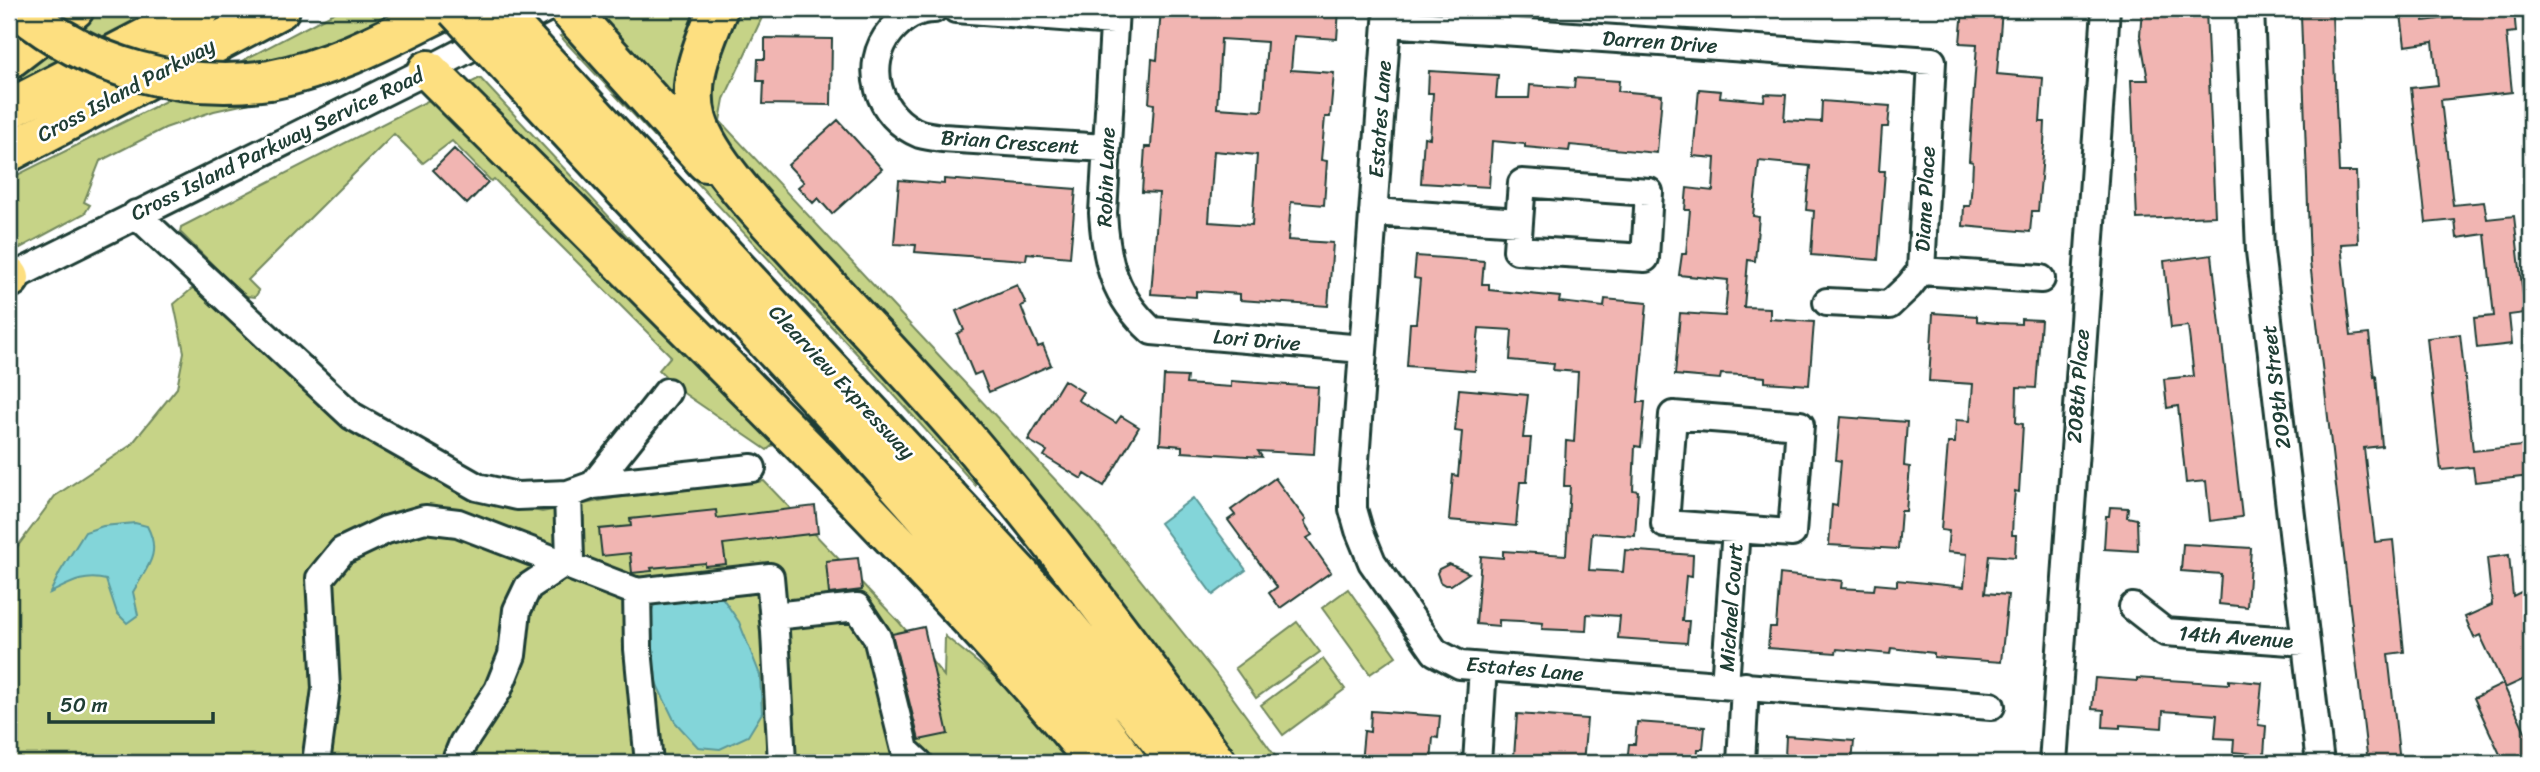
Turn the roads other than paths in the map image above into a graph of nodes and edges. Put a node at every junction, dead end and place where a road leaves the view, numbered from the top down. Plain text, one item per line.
1 (19, 9) edge
2 (42, 9) edge
3 (74, 9) edge
4 (201, 9) edge
5 (280, 9) edge
6 (446, 9) edge
7 (456, 9) edge
8 (496, 9) edge
9 (545, 9) edge
10 (568, 9) edge
11 (718, 9) edge
12 (934, 9) edge
13 (956, 9) edge
14 (2106, 9) edge
15 (2250, 9) edge
16 (1115, 15) edge
17 (1388, 16) edge
18 (9, 27) edge
19 (520, 57) junction
20 (9, 59) edge
21 (1932, 61) joint
22 (428, 70) junction
23 (9, 109) edge
24 (1106, 148) junction
25 (9, 152) edge
26 (757, 209) junction
27 (1373, 212) junction
28 (136, 214) junction
29 (1519, 222) junction
30 (1920, 271) junction
31 (9, 277) edge
32 (2041, 279) dead end
33 (1827, 302) dead end
34 (1152, 331) joint
35 (1363, 349) junction
36 (667, 393) dead end
37 (752, 468) dead end
38 (593, 485) junction
39 (568, 494) junction
40 (1736, 529) junction
41 (562, 565) junction
42 (637, 592) junction
43 (2133, 607) dead end
44 (774, 616) junction
45 (2305, 642) junction
46 (1483, 667) junction
47 (1735, 686) junction
48 (1991, 706) dead end
49 (316, 763) edge
50 (455, 763) edge
51 (649, 763) edge
52 (782, 763) edge
53 (919, 763) edge
54 (1096, 763) edge
55 (1128, 763) edge
56 (1178, 763) edge
57 (1217, 763) edge
58 (1477, 763) edge
59 (1741, 763) edge
60 (2053, 763) edge
61 (2320, 763) edge

1 - 6 highway, bridge
2 - 18 street
3 - 20 highway
4 - 23 highway, Cross Island Parkway
5 - 25 highway, Cross Island Parkway
7 - 19 highway, Clearview Expressway, bridge
8 - 19 highway, Clearview Expressway, bridge
9 - 22 street, Cross Island Parkway Service Road
10 - 26 highway
11 - 26 highway
12 - 24 street, Brian Crescent
13 - 16 street
14 - 60 street, 208th Place
15 - 45 street, 209th Street
16 - 24 street, Robin Lane
17 - 21 street, Darren Drive
17 - 27 street, Estates Lane
19 - 55 highway, Clearview Expressway
19 - 56 highway, Clearview Expressway
21 - 30 street, Diane Place
22 - 28 street, Cross Island Parkway Service Road
22 - 54 highway
24 - 34 street, Robin Lane
26 - 57 highway
27 - 29 street
27 - 35 street, Estates Lane
28 - 31 street, Cross Island Parkway Service Road
28 - 39 street
29 - 29 street
30 - 32 street
30 - 33 street, Diane Place
34 - 35 street, Lori Drive
35 - 46 street, Estates Lane
36 - 38 street
37 - 38 street
38 - 39 street
39 - 41 street
40 - 40 street, Michael Court
40 - 47 street, Michael Court
41 - 42 street
41 - 49 street
41 - 50 street
42 - 44 street
42 - 51 street
43 - 45 street, 14th Avenue
44 - 52 street
44 - 53 street
45 - 61 street, 209th Street
46 - 47 street, Estates Lane
46 - 58 street
47 - 48 street, Estates Lane
47 - 59 street, Michael Court

